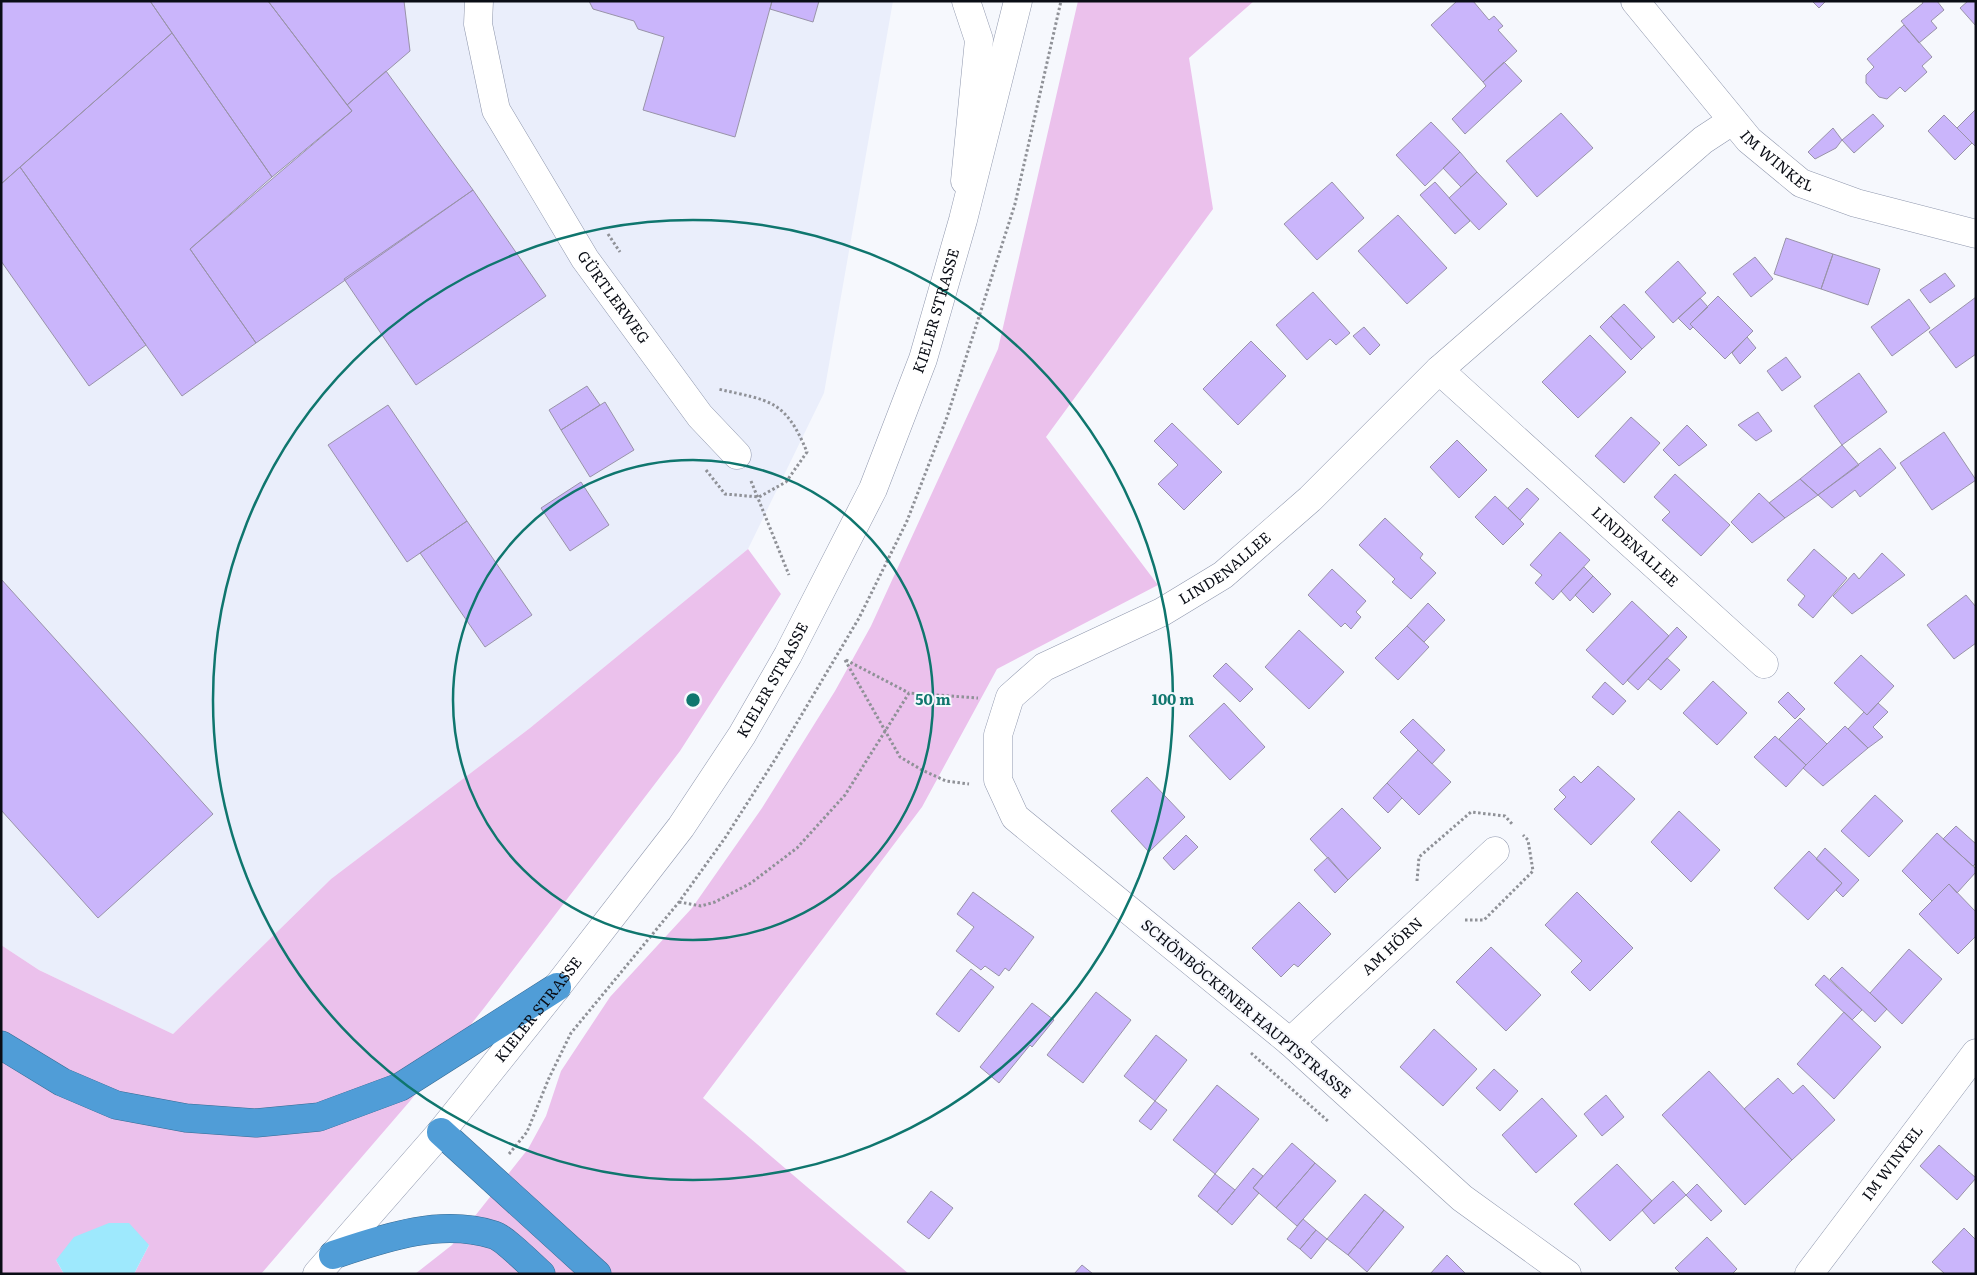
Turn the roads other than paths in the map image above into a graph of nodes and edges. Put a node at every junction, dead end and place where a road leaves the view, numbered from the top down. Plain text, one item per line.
1 (479, 1) edge
2 (966, 1) edge
3 (1018, 1) edge
4 (1635, 1) edge
5 (1732, 121) junction
6 (963, 220) junction
7 (1976, 234) edge
8 (1439, 370) junction
9 (738, 455) road end
10 (1764, 664) dead end
11 (998, 735) joint
12 (1494, 851) dead end
13 (558, 987) junction
14 (1290, 1042) junction
15 (1, 1045) edge
16 (1976, 1053) edge
17 (441, 1132) junction
18 (325, 1264) edge
19 (541, 1274) edge
20 (596, 1274) edge
21 (1567, 1274) edge
22 (1809, 1274) edge

1 - 9 street, GÜRTLERWEG
2 - 6 street
3 - 6 street, KIELER STRASSE
4 - 5 street, IM WINKEL
5 - 7 street, IM WINKEL
5 - 8 street, LINDENALLEE
6 - 13 street, KIELER STRASSE
8 - 10 street, LINDENALLEE
8 - 11 street, LINDENALLEE
11 - 14 street, SCHÖNBÖCKENER HAUPTSTRASSE
12 - 14 street, AM HÖRN
13 - 15 highway
13 - 17 street, KIELER STRASSE
14 - 21 street, SCHÖNBÖCKENER HAUPTSTRASSE
16 - 22 street, IM WINKEL
17 - 18 street, KIELER STRASSE
17 - 20 highway
18 - 19 highway

